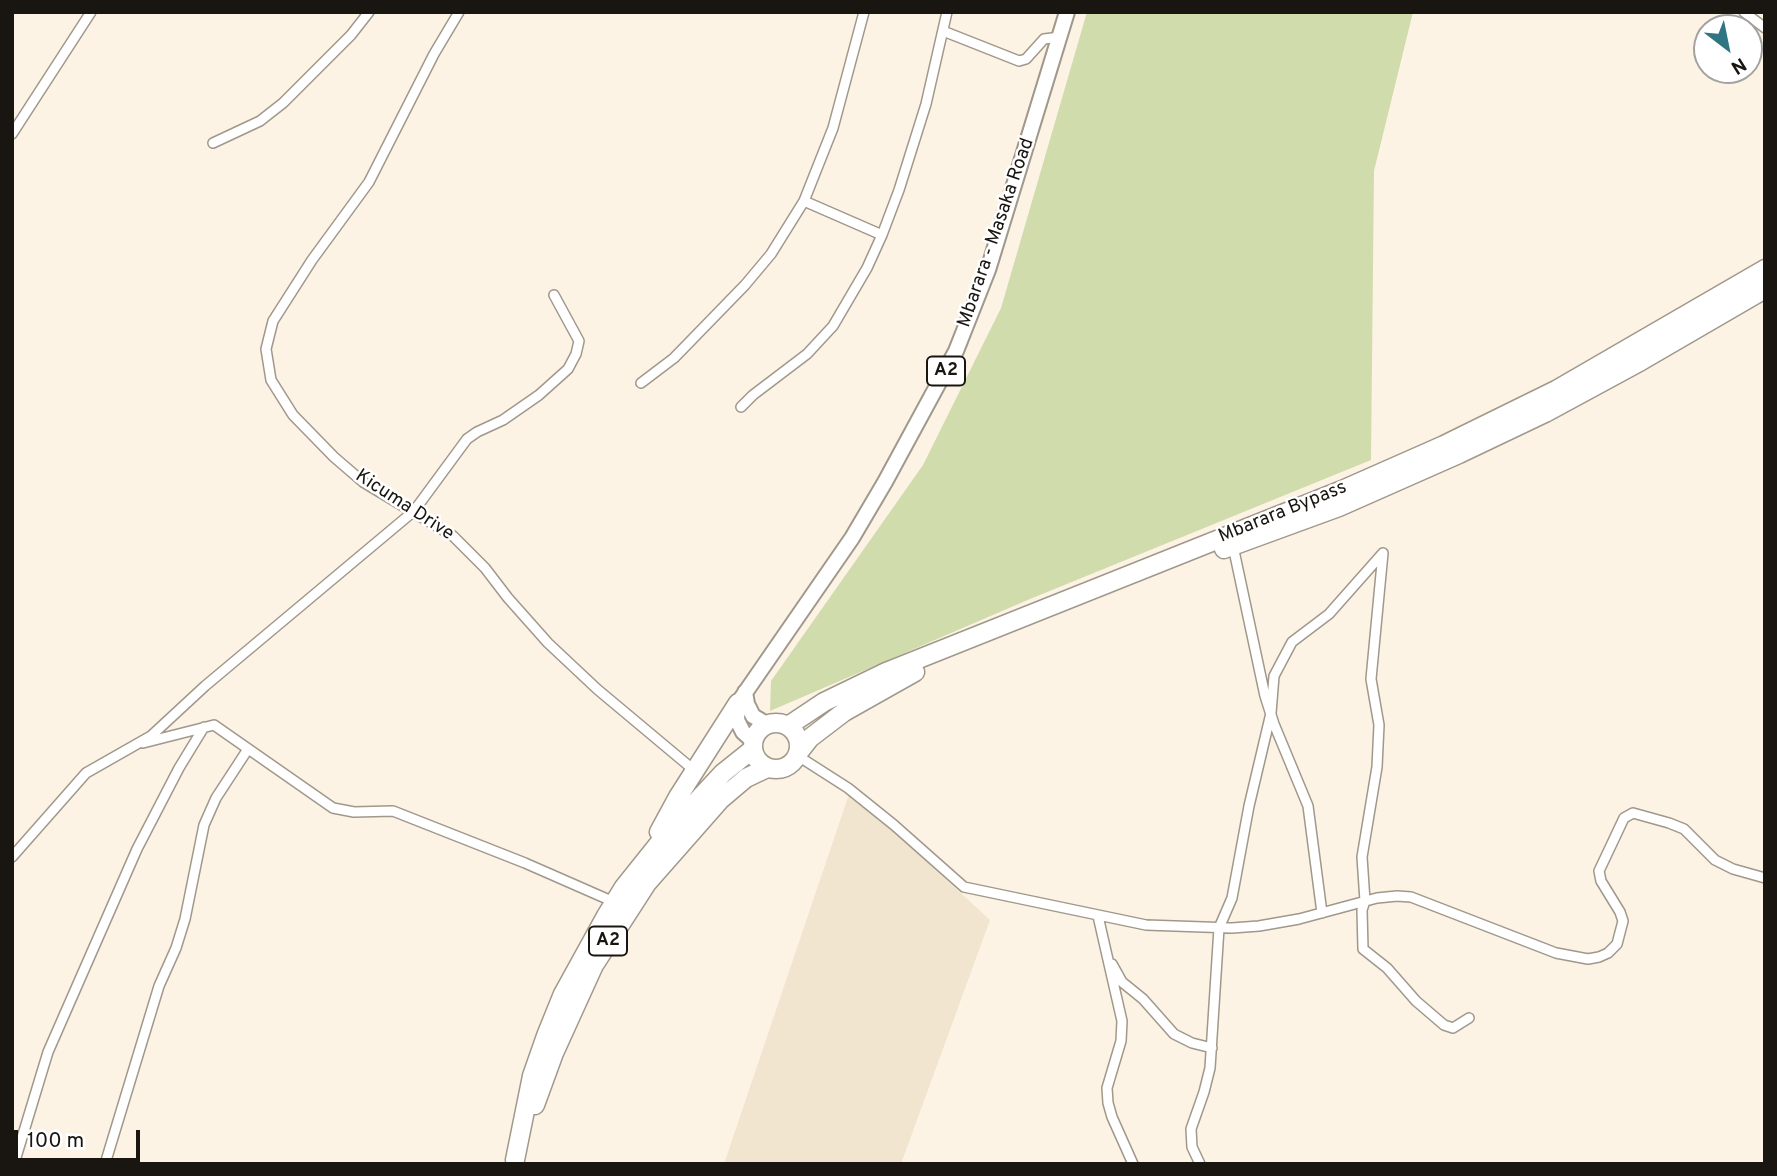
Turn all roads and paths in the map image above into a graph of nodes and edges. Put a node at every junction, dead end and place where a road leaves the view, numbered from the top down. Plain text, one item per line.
1 (91, 12) edge
2 (369, 12) edge
3 (459, 12) edge
4 (864, 12) edge
5 (947, 12) edge
6 (1067, 12) edge
7 (1744, 12) edge
8 (1765, 28) edge
9 (943, 31) junction
10 (1060, 37) junction
11 (12, 134) edge
12 (213, 143) dead end
13 (804, 201) junction
14 (882, 235) junction
15 (1765, 269) edge
16 (1765, 289) edge
17 (554, 295) dead end
18 (641, 383) dead end
19 (741, 407) dead end
20 (414, 511) junction
21 (1233, 545) junction
22 (742, 698) junction
23 (1270, 713) junction
24 (768, 724) junction
25 (788, 726) junction
26 (204, 727) junction
27 (138, 745) junction
28 (753, 745) junction
29 (248, 749) junction
30 (798, 754) junction
31 (767, 768) junction
32 (695, 771) junction
33 (684, 803) junction
34 (12, 857) edge
35 (1765, 878) edge
36 (1365, 901) junction
37 (614, 902) junction
38 (1322, 913) junction
39 (1098, 916) junction
40 (1219, 928) junction
41 (1107, 955) junction
42 (1469, 1018) dead end
43 (1212, 1048) junction
44 (514, 1162) edge
45 (14, 1164) edge
46 (105, 1164) edge
47 (1133, 1164) edge
48 (1200, 1164) edge

1 - 11 street
2 - 12 street
3 - 20 street, Kicuma Drive
4 - 13 street
5 - 9 street
6 - 10 main road, Mbarara - Masaka Road / A2
7 - 8 street
9 - 10 street
9 - 14 street
10 - 22 main road, Mbarara - Masaka Road / A2
13 - 14 street
13 - 18 street
14 - 19 street
15 - 25 highway, Mbarara Bypass
16 - 21 highway, Mbarara Bypass
17 - 20 street
20 - 27 street
20 - 32 street, Kicuma Drive
21 - 23 street
21 - 30 highway, Mbarara Bypass
22 - 24 main road
22 - 28 main road
22 - 32 highway, A2
23 - 36 street
23 - 38 street
23 - 40 street
24 - 25 highway
24 - 28 highway, A2
25 - 30 highway
26 - 27 street
26 - 29 street
26 - 45 street
27 - 34 street
28 - 31 highway
28 - 33 highway, A2
29 - 37 street
29 - 46 street
30 - 31 highway, A2
30 - 39 street
31 - 44 highway, A2
32 - 33 highway, A2
33 - 37 highway, A2
35 - 36 street
36 - 38 street
36 - 42 street
37 - 44 highway, A2
38 - 40 street
39 - 40 street
39 - 41 street
40 - 43 street
41 - 43 street
41 - 47 street
43 - 48 street

